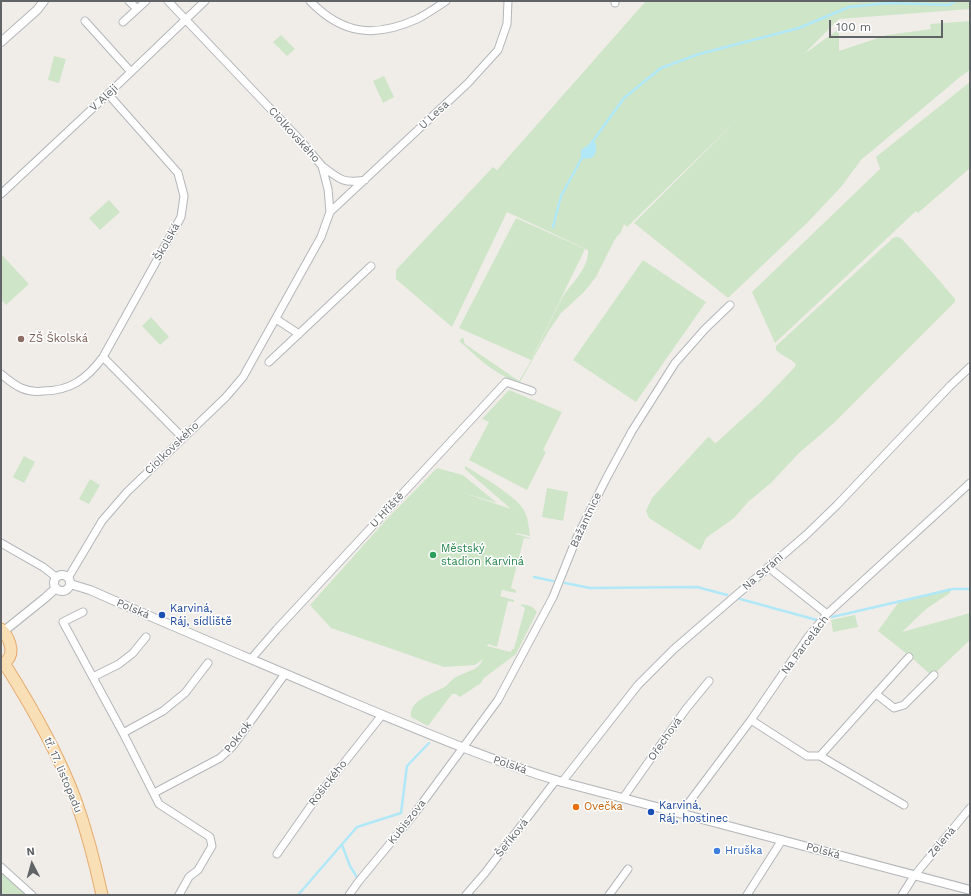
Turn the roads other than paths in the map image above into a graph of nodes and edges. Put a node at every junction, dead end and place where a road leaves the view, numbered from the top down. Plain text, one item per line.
1 (44, 1) edge
2 (129, 1) edge
3 (146, 1) edge
4 (168, 1) edge
5 (205, 1) edge
6 (310, 1) edge
7 (446, 1) edge
8 (508, 1) edge
9 (137, 9) junction
10 (186, 20) junction
11 (85, 21) dead end
12 (123, 22) dead end
13 (1, 42) edge
14 (131, 72) junction
15 (108, 94) junction
16 (322, 166) junction
17 (365, 180) junction
18 (1, 194) edge
19 (330, 212) junction
20 (372, 266) dead end
21 (730, 305) dead end
22 (276, 319) junction
23 (300, 334) junction
24 (103, 357) junction
25 (269, 362) dead end
26 (970, 367) edge
27 (1, 374) edge
28 (532, 391) dead end
29 (183, 438) junction
30 (970, 482) edge
31 (1, 543) edge
32 (768, 567) junction
33 (56, 577) junction
34 (69, 581) junction
35 (56, 588) junction
36 (83, 612) dead end
37 (827, 614) junction
38 (2, 630) edge
39 (146, 637) dead end
40 (909, 657) dead end
41 (251, 659) junction
42 (208, 663) dead end
43 (3, 664) edge
44 (285, 674) junction
45 (934, 675) dead end
46 (93, 677) junction
47 (709, 681) dead end
48 (876, 694) junction
49 (382, 714) junction
50 (751, 720) junction
51 (123, 733) junction
52 (464, 748) junction
53 (820, 756) junction
54 (559, 781) junction
55 (154, 793) junction
56 (623, 798) junction
57 (904, 804) dead end
58 (970, 808) edge
59 (681, 813) junction
60 (782, 840) junction
61 (277, 854) dead end
62 (1, 867) edge
63 (628, 869) dead end
64 (914, 876) junction
65 (970, 890) edge
66 (32, 895) edge
67 (102, 895) edge
68 (179, 895) edge
69 (349, 895) edge
70 (466, 895) edge
71 (609, 895) edge
72 (747, 895) edge
73 (902, 895) edge

1 - 13 street
2 - 9 street
3 - 9 street
4 - 10 street, Ciolkovského
5 - 10 street, V Aleji
6 - 7 street
8 - 17 street, U Lesa
9 - 12 street
10 - 14 street, V Aleji
10 - 16 street, Ciolkovského
11 - 14 street
14 - 15 street, V Aleji
15 - 18 street, V Aleji
15 - 24 street, Školská
16 - 17 street
16 - 19 street, Ciolkovského
17 - 19 street, U Lesa
19 - 22 street, Ciolkovského
20 - 23 street
21 - 52 street, Bažantnice
22 - 23 street
22 - 29 street, Ciolkovského
23 - 25 street
24 - 27 street, Školská
24 - 29 street
26 - 32 street, Na Stráni
28 - 41 street, U Hřiště
29 - 34 street, Ciolkovského
30 - 37 street, Na Parcelách
31 - 33 street
32 - 37 street
32 - 54 street, Na Stráni
33 - 34 street
33 - 35 street
34 - 35 street
34 - 41 street, Polská
35 - 38 street
36 - 46 street
37 - 50 street, Na Parcelách
38 - 43 main road
39 - 46 street
40 - 48 street
41 - 44 street, Polská
42 - 51 street
43 - 67 main road, tř. 17. listopadu
44 - 49 street, Polská
44 - 55 street, Pokrok
45 - 48 street
46 - 51 street
47 - 56 street, Ořechová
48 - 53 street
49 - 52 street, Polská
49 - 61 street, Rošického
50 - 53 street
50 - 59 street, Na Parcelách
51 - 55 street
52 - 54 street, Polská
52 - 69 street, Kubiszova
53 - 57 street
54 - 56 street, Polská
54 - 70 street, Šeříková
55 - 68 street
56 - 59 street, Polská
58 - 64 street, Zelená
59 - 60 street, Polská
60 - 64 street, Polská
60 - 72 street
62 - 66 street
63 - 71 street
64 - 65 street, Polská
64 - 73 street, Zelená

